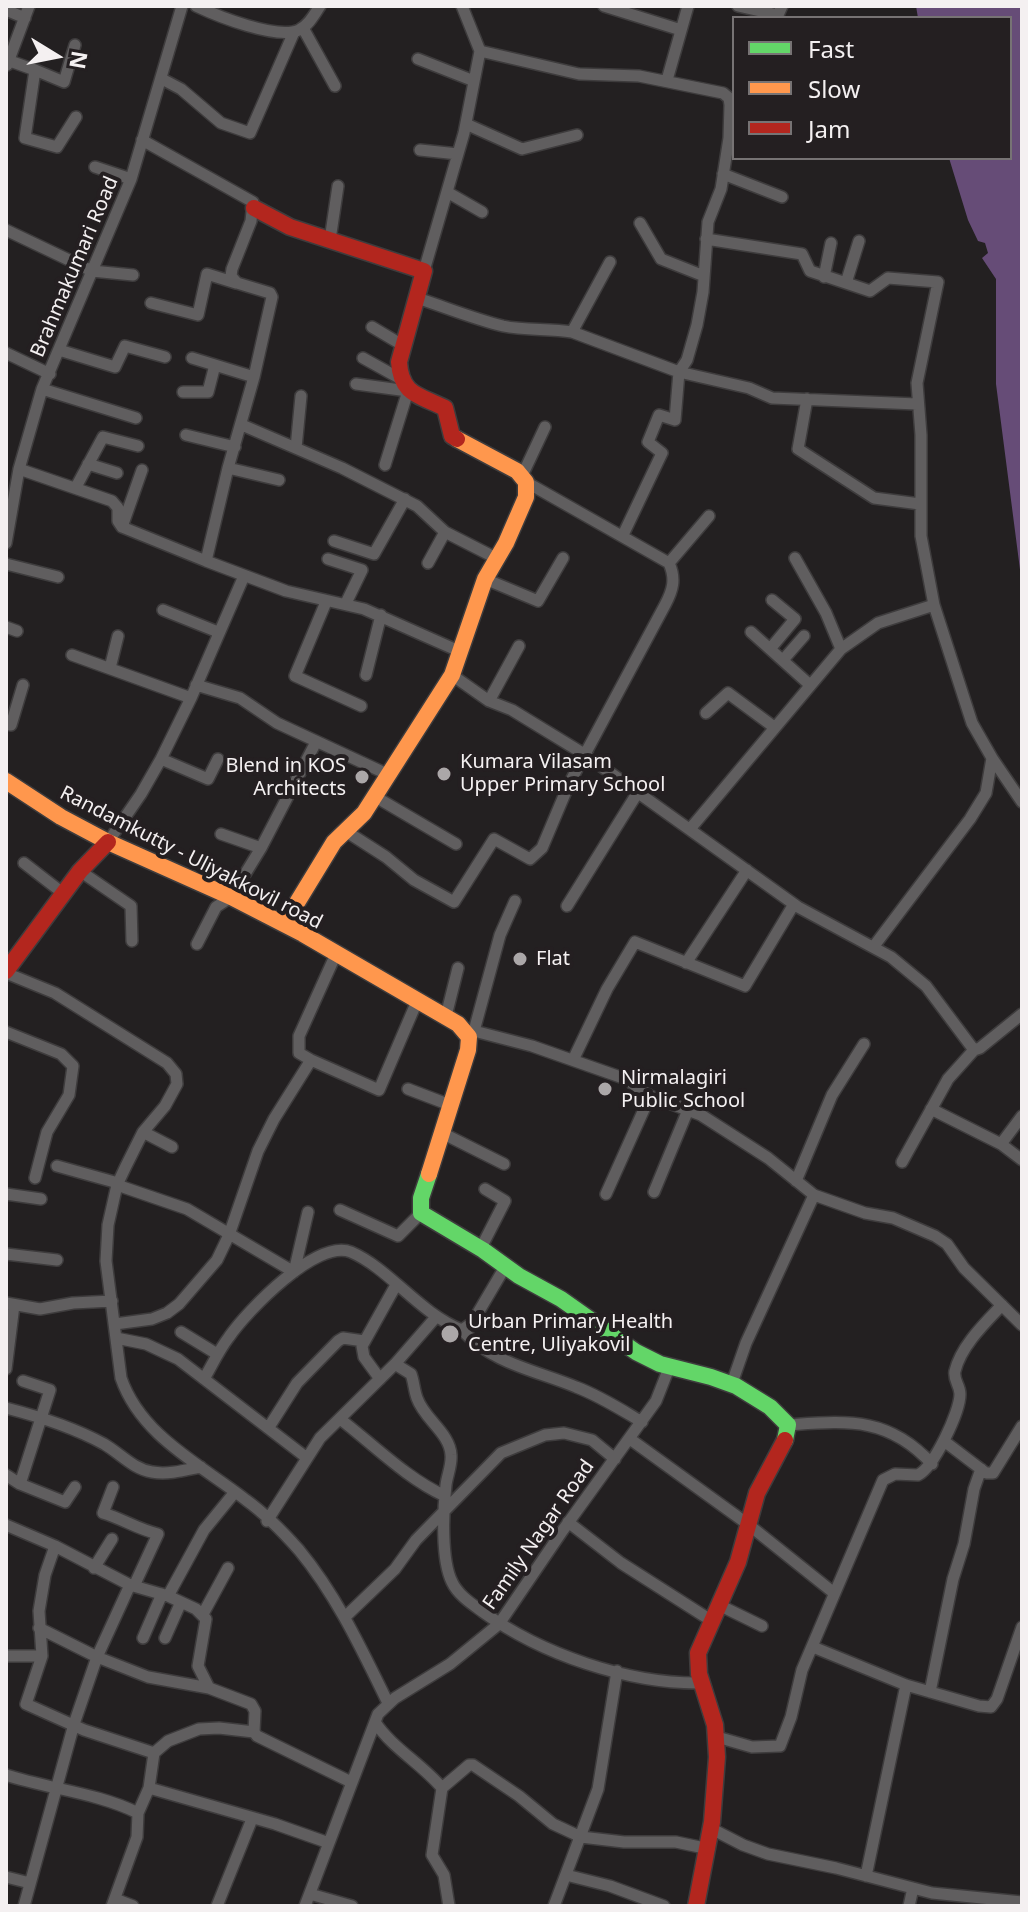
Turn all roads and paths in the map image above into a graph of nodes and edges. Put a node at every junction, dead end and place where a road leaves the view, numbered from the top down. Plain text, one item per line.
1 (182, 6) edge
2 (196, 6) edge
3 (320, 6) edge
4 (462, 6) edge
5 (604, 6) edge
6 (688, 6) edge
7 (738, 6) edge
8 (6, 10) edge
9 (27, 12) edge
10 (780, 13) edge
11 (299, 30) junction
12 (681, 30) junction
13 (75, 45) dead end
14 (480, 51) junction
15 (418, 59) dead end
16 (8, 63) edge
17 (35, 70) junction
18 (162, 79) junction
19 (667, 80) junction
20 (474, 81) junction
21 (335, 86) dead end
22 (76, 117) dead end
23 (466, 124) junction
24 (577, 135) dead end
25 (142, 140) junction
26 (731, 146) edge
27 (420, 150) dead end
28 (458, 154) junction
29 (95, 167) dead end
30 (723, 174) junction
31 (131, 179) junction
32 (338, 186) dead end
33 (447, 192) junction
34 (782, 197) dead end
35 (254, 208) junction
36 (482, 212) dead end
37 (640, 223) dead end
38 (6, 230) edge
39 (706, 239) junction
40 (330, 240) junction
41 (859, 241) dead end
42 (831, 243) dead end
43 (610, 262) dead end
44 (92, 271) junction
45 (424, 271) junction
46 (133, 275) dead end
47 (704, 276) junction
48 (824, 277) junction
49 (237, 283) junction
50 (846, 283) junction
51 (417, 298) junction
52 (151, 303) dead end
53 (372, 327) dead end
54 (572, 332) junction
55 (404, 346) junction
56 (59, 350) junction
57 (6, 353) edge
58 (165, 357) dead end
59 (192, 358) dead end
60 (363, 358) dead end
61 (215, 365) junction
62 (679, 372) junction
63 (50, 374) junction
64 (254, 377) junction
65 (356, 384) dead end
66 (403, 384) junction
67 (42, 389) junction
68 (183, 392) dead end
69 (301, 396) dead end
70 (807, 399) junction
71 (917, 404) junction
72 (136, 418) dead end
73 (242, 425) junction
74 (545, 427) dead end
75 (186, 435) dead end
76 (138, 446) dead end
77 (235, 447) junction
78 (296, 448) junction
79 (88, 464) junction
80 (385, 465) dead end
81 (228, 468) junction
82 (19, 469) junction
83 (142, 470) dead end
84 (117, 473) dead end
85 (524, 479) junction
86 (279, 480) dead end
87 (76, 487) junction
88 (405, 499) junction
89 (920, 504) junction
90 (9, 511) edge
91 (709, 516) dead end
92 (122, 527) junction
93 (445, 532) junction
94 (623, 535) junction
95 (334, 541) dead end
96 (6, 543) edge
97 (496, 558) junction
98 (563, 558) dead end
99 (795, 558) dead end
100 (328, 559) dead end
101 (206, 561) junction
102 (428, 563) dead end
103 (669, 563) junction
104 (6, 564) edge
105 (244, 576) junction
106 (58, 577) dead end
107 (485, 579) junction
108 (772, 600) dead end
109 (326, 602) junction
110 (346, 603) junction
111 (934, 605) junction
112 (163, 610) dead end
113 (381, 615) junction
114 (218, 632) junction
115 (751, 632) dead end
116 (118, 636) dead end
117 (804, 636) dead end
118 (519, 646) dead end
119 (770, 649) junction
120 (841, 649) junction
121 (461, 652) junction
122 (72, 655) dead end
123 (783, 660) junction
124 (110, 668) junction
125 (366, 675) dead end
126 (452, 675) junction
127 (23, 685) dead end
128 (196, 685) junction
129 (810, 685) junction
130 (191, 698) junction
131 (489, 701) junction
132 (361, 706) dead end
133 (706, 713) dead end
134 (6, 724) edge
135 (774, 727) junction
136 (316, 742) junction
137 (584, 754) junction
138 (992, 758) junction
139 (161, 759) junction
140 (218, 759) dead end
141 (387, 774) junction
142 (6, 781) edge
143 (638, 792) junction
144 (374, 796) junction
145 (1022, 802) edge
146 (690, 829) junction
147 (344, 830) junction
148 (221, 834) dead end
149 (108, 842) junction
150 (456, 844) dead end
151 (261, 848) junction
152 (24, 863) dead end
153 (747, 870) junction
154 (80, 871) junction
155 (64, 894) junction
156 (231, 897) junction
157 (515, 901) dead end
158 (794, 904) junction
159 (567, 906) dead end
160 (284, 924) junction
161 (132, 941) dead end
162 (197, 944) dead end
163 (874, 946) junction
164 (336, 954) junction
165 (686, 963) junction
166 (458, 968) dead end
167 (6, 972) edge
168 (418, 999) junction
169 (1022, 1014) edge
170 (446, 1016) junction
171 (6, 1032) edge
172 (471, 1034) junction
173 (864, 1044) dead end
174 (974, 1050) junction
175 (311, 1060) junction
176 (573, 1060) junction
177 (408, 1089) dead end
178 (650, 1096) junction
179 (450, 1105) junction
180 (931, 1109) junction
181 (688, 1110) junction
182 (1022, 1116) edge
183 (143, 1132) junction
184 (442, 1133) junction
185 (1001, 1144) junction
186 (172, 1147) dead end
187 (1022, 1160) edge
188 (902, 1162) dead end
189 (504, 1164) dead end
190 (57, 1166) dead end
191 (35, 1178) dead end
192 (796, 1181) junction
193 (117, 1184) junction
194 (485, 1189) dead end
195 (654, 1192) dead end
196 (6, 1194) edge
197 (606, 1194) dead end
198 (814, 1195) junction
199 (41, 1199) dead end
200 (340, 1210) dead end
201 (308, 1212) dead end
202 (421, 1213) junction
203 (229, 1235) junction
204 (481, 1248) junction
205 (6, 1254) edge
206 (57, 1260) dead end
207 (505, 1267) junction
208 (294, 1272) junction
209 (396, 1285) junction
210 (112, 1301) junction
211 (10, 1304) edge
212 (1002, 1305) junction
213 (436, 1317) junction
214 (115, 1324) junction
215 (1022, 1325) edge
216 (462, 1330) junction
217 (181, 1332) dead end
218 (116, 1338) junction
219 (364, 1341) junction
220 (217, 1354) junction
221 (395, 1364) junction
222 (669, 1368) junction
223 (6, 1369) edge
224 (204, 1379) junction
225 (380, 1379) junction
226 (23, 1381) dead end
227 (731, 1386) junction
228 (6, 1408) edge
229 (43, 1417) junction
230 (340, 1419) junction
231 (642, 1422) junction
232 (788, 1425) junction
233 (1022, 1426) edge
234 (269, 1427) junction
235 (630, 1439) junction
236 (944, 1441) junction
237 (307, 1458) junction
238 (615, 1459) junction
239 (932, 1464) junction
240 (201, 1467) junction
241 (981, 1469) junction
242 (6, 1475) edge
243 (20, 1484) junction
244 (75, 1487) dead end
245 (113, 1487) dead end
246 (235, 1492) junction
247 (445, 1496) junction
248 (444, 1513) junction
249 (267, 1521) junction
250 (568, 1522) junction
251 (749, 1525) junction
252 (7, 1528) edge
253 (112, 1539) dead end
254 (55, 1546) junction
255 (94, 1568) junction
256 (228, 1568) dead end
257 (132, 1586) junction
258 (834, 1593) junction
259 (165, 1595) junction
260 (181, 1602) junction
261 (716, 1613) junction
262 (203, 1614) junction
263 (345, 1617) junction
264 (499, 1624) junction
265 (762, 1626) dead end
266 (39, 1628) junction
267 (1022, 1628) edge
268 (143, 1638) dead end
269 (165, 1638) dead end
270 (813, 1647) junction
271 (6, 1656) edge
272 (42, 1656) junction
273 (97, 1657) junction
274 (617, 1671) junction
275 (701, 1683) junction
276 (906, 1685) junction
277 (209, 1688) junction
278 (930, 1692) junction
279 (388, 1703) junction
280 (375, 1722) junction
281 (74, 1724) junction
282 (254, 1732) junction
283 (717, 1737) junction
284 (154, 1753) junction
285 (6, 1775) edge
286 (351, 1782) junction
287 (149, 1788) junction
288 (442, 1788) junction
289 (55, 1790) junction
290 (138, 1813) junction
291 (252, 1819) junction
292 (712, 1829) junction
293 (581, 1837) junction
294 (329, 1843) junction
295 (709, 1849) junction
296 (566, 1875) junction
297 (866, 1876) junction
298 (6, 1877) edge
299 (30, 1883) junction
300 (913, 1888) junction
301 (307, 1900) edge
302 (113, 1902) edge
303 (1022, 1902) edge
304 (983, 1903) edge
305 (24, 1906) edge
306 (133, 1906) edge
307 (217, 1906) edge
308 (352, 1906) edge
309 (449, 1906) edge
310 (554, 1906) edge
311 (664, 1906) edge
312 (696, 1906) edge
313 (909, 1906) edge

1 - 18 street, Brahmakumari Road
2 - 11 street
3 - 11 street
4 - 14 street
5 - 12 street
6 - 12 street
7 - 10 street
8 - 9 street
9 - 16 street
11 - 18 street
11 - 21 street
12 - 19 street
13 - 17 street
14 - 19 street
14 - 20 street
15 - 20 street
16 - 17 street
17 - 22 street
18 - 25 street, Brahmakumari Road
19 - 26 street
20 - 23 street
23 - 24 street
23 - 28 street
25 - 31 street, Brahmakumari Road
25 - 35 street
26 - 30 street
27 - 28 street
28 - 33 street
29 - 31 street
30 - 34 street
30 - 39 street
31 - 44 street, Brahmakumari Road
32 - 40 street
33 - 36 street
33 - 45 street
35 - 40 street
35 - 49 street
37 - 47 street
38 - 44 street
39 - 47 street
39 - 48 street
40 - 45 street
41 - 50 street
42 - 48 street
43 - 54 street
44 - 46 street
44 - 56 street, Brahmakumari Road
45 - 51 street
47 - 62 street
48 - 50 street
49 - 52 street
49 - 64 street
50 - 71 street
51 - 54 street
51 - 55 street
53 - 55 street
54 - 62 street
55 - 66 street
56 - 58 street
56 - 63 street, Brahmakumari Road
57 - 63 street
59 - 61 street
60 - 66 street
61 - 64 street
61 - 68 street
62 - 70 street
62 - 94 street
63 - 67 street, Brahmakumari Road
64 - 73 street
65 - 66 street
66 - 80 street
66 - 85 street
67 - 72 street
67 - 82 street, Brahmakumari Road
69 - 78 street
70 - 71 street
70 - 89 street
71 - 89 street
73 - 77 street
73 - 78 street
74 - 85 street
75 - 77 street
76 - 79 street
77 - 81 street
78 - 88 street
79 - 84 street
79 - 87 street
81 - 86 street
81 - 101 street
82 - 87 street
82 - 90 street, Brahmakumari Road
83 - 92 street
85 - 94 street
85 - 97 street
87 - 92 street
88 - 93 street
88 - 95 street
89 - 111 street
90 - 96 street, Brahmakumari Road
91 - 103 street
92 - 101 street
93 - 97 street
93 - 102 street
94 - 103 street
97 - 107 street
98 - 107 street
99 - 120 street
100 - 110 street
101 - 105 street
103 - 137 street
104 - 106 street
105 - 109 street
105 - 114 street
107 - 121 street
108 - 119 street
109 - 110 street
109 - 132 street
110 - 113 street
111 - 120 street
111 - 138 street
112 - 114 street
113 - 121 street
113 - 125 street
114 - 128 street
115 - 119 street
116 - 124 street
117 - 123 street
118 - 131 street
119 - 123 street
120 - 129 street
121 - 126 street
122 - 124 street
123 - 129 street
124 - 130 street
126 - 131 street
126 - 141 street
127 - 134 street
128 - 130 street
128 - 136 street
129 - 135 street
130 - 139 street
131 - 137 street
133 - 135 street
135 - 146 street
136 - 141 street
136 - 151 street
137 - 143 street
137 - 147 street
138 - 145 street
138 - 163 street
139 - 140 street
139 - 149 street
141 - 144 street
142 - 149 street, Randamkutty - Uliyakkovil road
143 - 146 street
143 - 159 street
144 - 147 street
144 - 150 street
146 - 153 street
147 - 160 street
148 - 151 street
149 - 154 street
149 - 156 street, Randamkutty - Uliyakkovil road
151 - 156 street
152 - 155 street
153 - 158 street
153 - 165 street
154 - 155 street
154 - 161 street
155 - 167 street
156 - 160 street, Randamkutty - Uliyakkovil road
156 - 162 street
157 - 172 street
158 - 163 street
158 - 165 street
160 - 164 street, Randamkutty - Uliyakkovil road
163 - 174 street
164 - 168 street, Randamkutty - Uliyakkovil road
164 - 175 street
165 - 176 street
166 - 170 street
167 - 183 street
168 - 170 street, Randamkutty - Uliyakkovil road
168 - 175 street
169 - 174 street
170 - 172 street, Randamkutty - Uliyakkovil road
171 - 191 street
172 - 176 street
172 - 179 street
173 - 192 street
174 - 180 street
175 - 203 street
176 - 178 street
177 - 179 street
178 - 181 street
178 - 197 street
179 - 184 street
180 - 185 street
180 - 188 street
181 - 192 street
181 - 195 street
182 - 185 street
183 - 186 street
183 - 193 street
184 - 189 street
184 - 202 street
185 - 187 street
190 - 193 street
192 - 198 street
193 - 203 street
193 - 210 street
194 - 204 street
196 - 199 street
198 - 212 street
198 - 227 street
200 - 202 street
201 - 208 street
202 - 204 street
203 - 208 street
203 - 214 street
204 - 207 street
205 - 206 street
207 - 216 street
207 - 222 street
208 - 209 street
208 - 220 street
209 - 213 street
209 - 219 street
210 - 211 street
210 - 214 street
211 - 223 street
212 - 215 street
212 - 236 street
213 - 216 street
213 - 221 street
214 - 218 street
216 - 231 street
217 - 220 street
218 - 224 street
218 - 240 street
219 - 225 street
219 - 234 street
220 - 224 street
221 - 225 street
221 - 247 street
222 - 227 street
222 - 231 street, Family Nagar Road
224 - 234 street
225 - 230 street
226 - 229 street
227 - 232 street
228 - 229 street
229 - 240 street
229 - 243 street
230 - 237 street
230 - 247 street
231 - 235 street, Family Nagar Road
232 - 239 street
232 - 251 street
233 - 241 street
234 - 237 street
235 - 238 street, Family Nagar Road
235 - 251 street
236 - 239 street
236 - 241 street
237 - 249 street
238 - 248 street
238 - 250 street, Family Nagar Road
239 - 258 street
240 - 246 street
241 - 278 street
242 - 243 street
243 - 244 street
245 - 257 street
246 - 249 street
246 - 259 street
247 - 248 street
248 - 263 street
248 - 264 street
249 - 263 street
250 - 261 street
250 - 264 street, Family Nagar Road
251 - 258 street
251 - 261 street
252 - 254 street
253 - 255 street
254 - 255 street
254 - 266 street
255 - 257 street
256 - 262 street
257 - 259 street
257 - 273 street
258 - 270 street
259 - 260 street
259 - 268 street
260 - 262 street
260 - 269 street
261 - 265 street
261 - 275 street
262 - 277 street
263 - 279 street
264 - 274 street
264 - 279 street, Family Nagar Road
266 - 272 street
266 - 273 street
267 - 278 street
270 - 276 street
270 - 283 street
271 - 272 street
272 - 281 street
273 - 277 street
273 - 281 street
274 - 275 street
274 - 293 street
275 - 283 street
276 - 278 street
276 - 297 street
277 - 282 street
279 - 280 street, Family Nagar Road
280 - 286 street, Family Nagar Road
280 - 288 street
281 - 284 street
281 - 289 street
282 - 284 street
282 - 286 street
283 - 292 street
284 - 287 street
285 - 289 street
286 - 294 street, Family Nagar Road
287 - 290 street
287 - 291 street
288 - 293 street
288 - 309 street
289 - 290 street
289 - 299 street
290 - 302 street
291 - 294 street
291 - 307 street
292 - 295 street
292 - 297 street
293 - 295 street
293 - 296 street
294 - 301 street, Family Nagar Road
295 - 312 street
296 - 310 street
296 - 311 street
297 - 300 street
298 - 299 street
299 - 305 street
300 - 304 street
300 - 313 street
301 - 308 street
302 - 306 street
303 - 304 street

